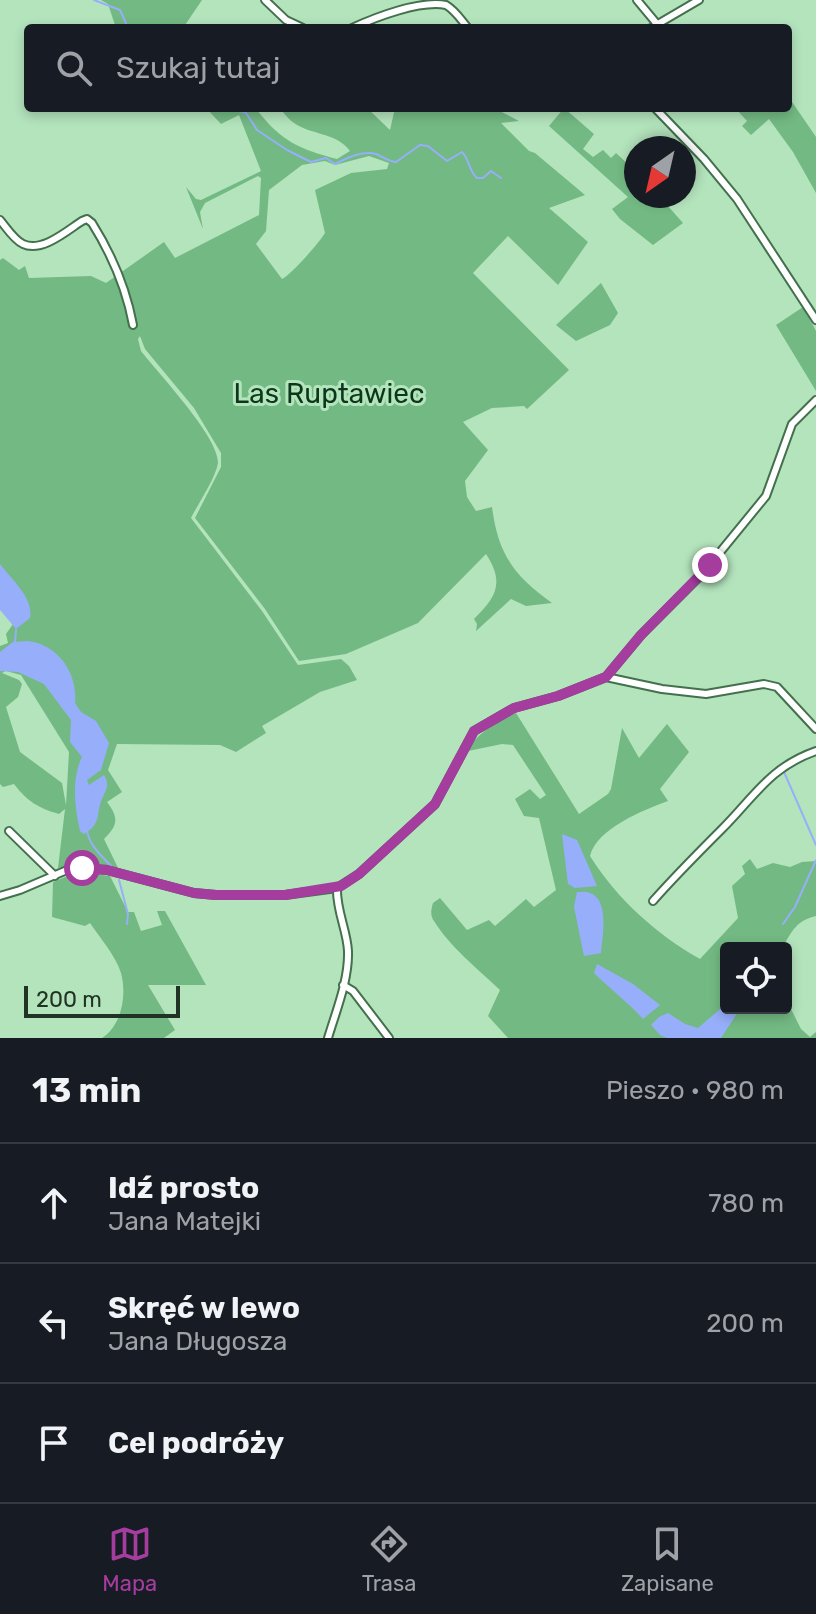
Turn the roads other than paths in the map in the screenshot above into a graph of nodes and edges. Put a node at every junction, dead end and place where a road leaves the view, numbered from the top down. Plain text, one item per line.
1 (265, 0) edge
2 (637, 0) edge
3 (699, 0) edge
4 (294, 24) edge
5 (361, 24) edge
6 (464, 24) edge
7 (651, 24) edge
8 (658, 24) edge
9 (659, 112) edge
10 (0, 220) edge
11 (816, 320) edge
12 (133, 325) dead end
13 (816, 400) edge
14 (606, 677) junction
15 (816, 729) edge
16 (816, 751) edge
17 (9, 831) dead end
18 (55, 876) junction
19 (337, 888) junction
20 (0, 896) edge
21 (653, 901) dead end
22 (343, 985) junction
23 (328, 1038) edge
24 (389, 1038) edge

1 - 4 street
2 - 7 street
3 - 8 street
5 - 6 street
9 - 11 street
10 - 12 street
13 - 14 street
14 - 15 street
14 - 19 street
16 - 21 street
17 - 18 street
18 - 19 street
18 - 20 street
19 - 22 street
22 - 23 street
22 - 24 street

